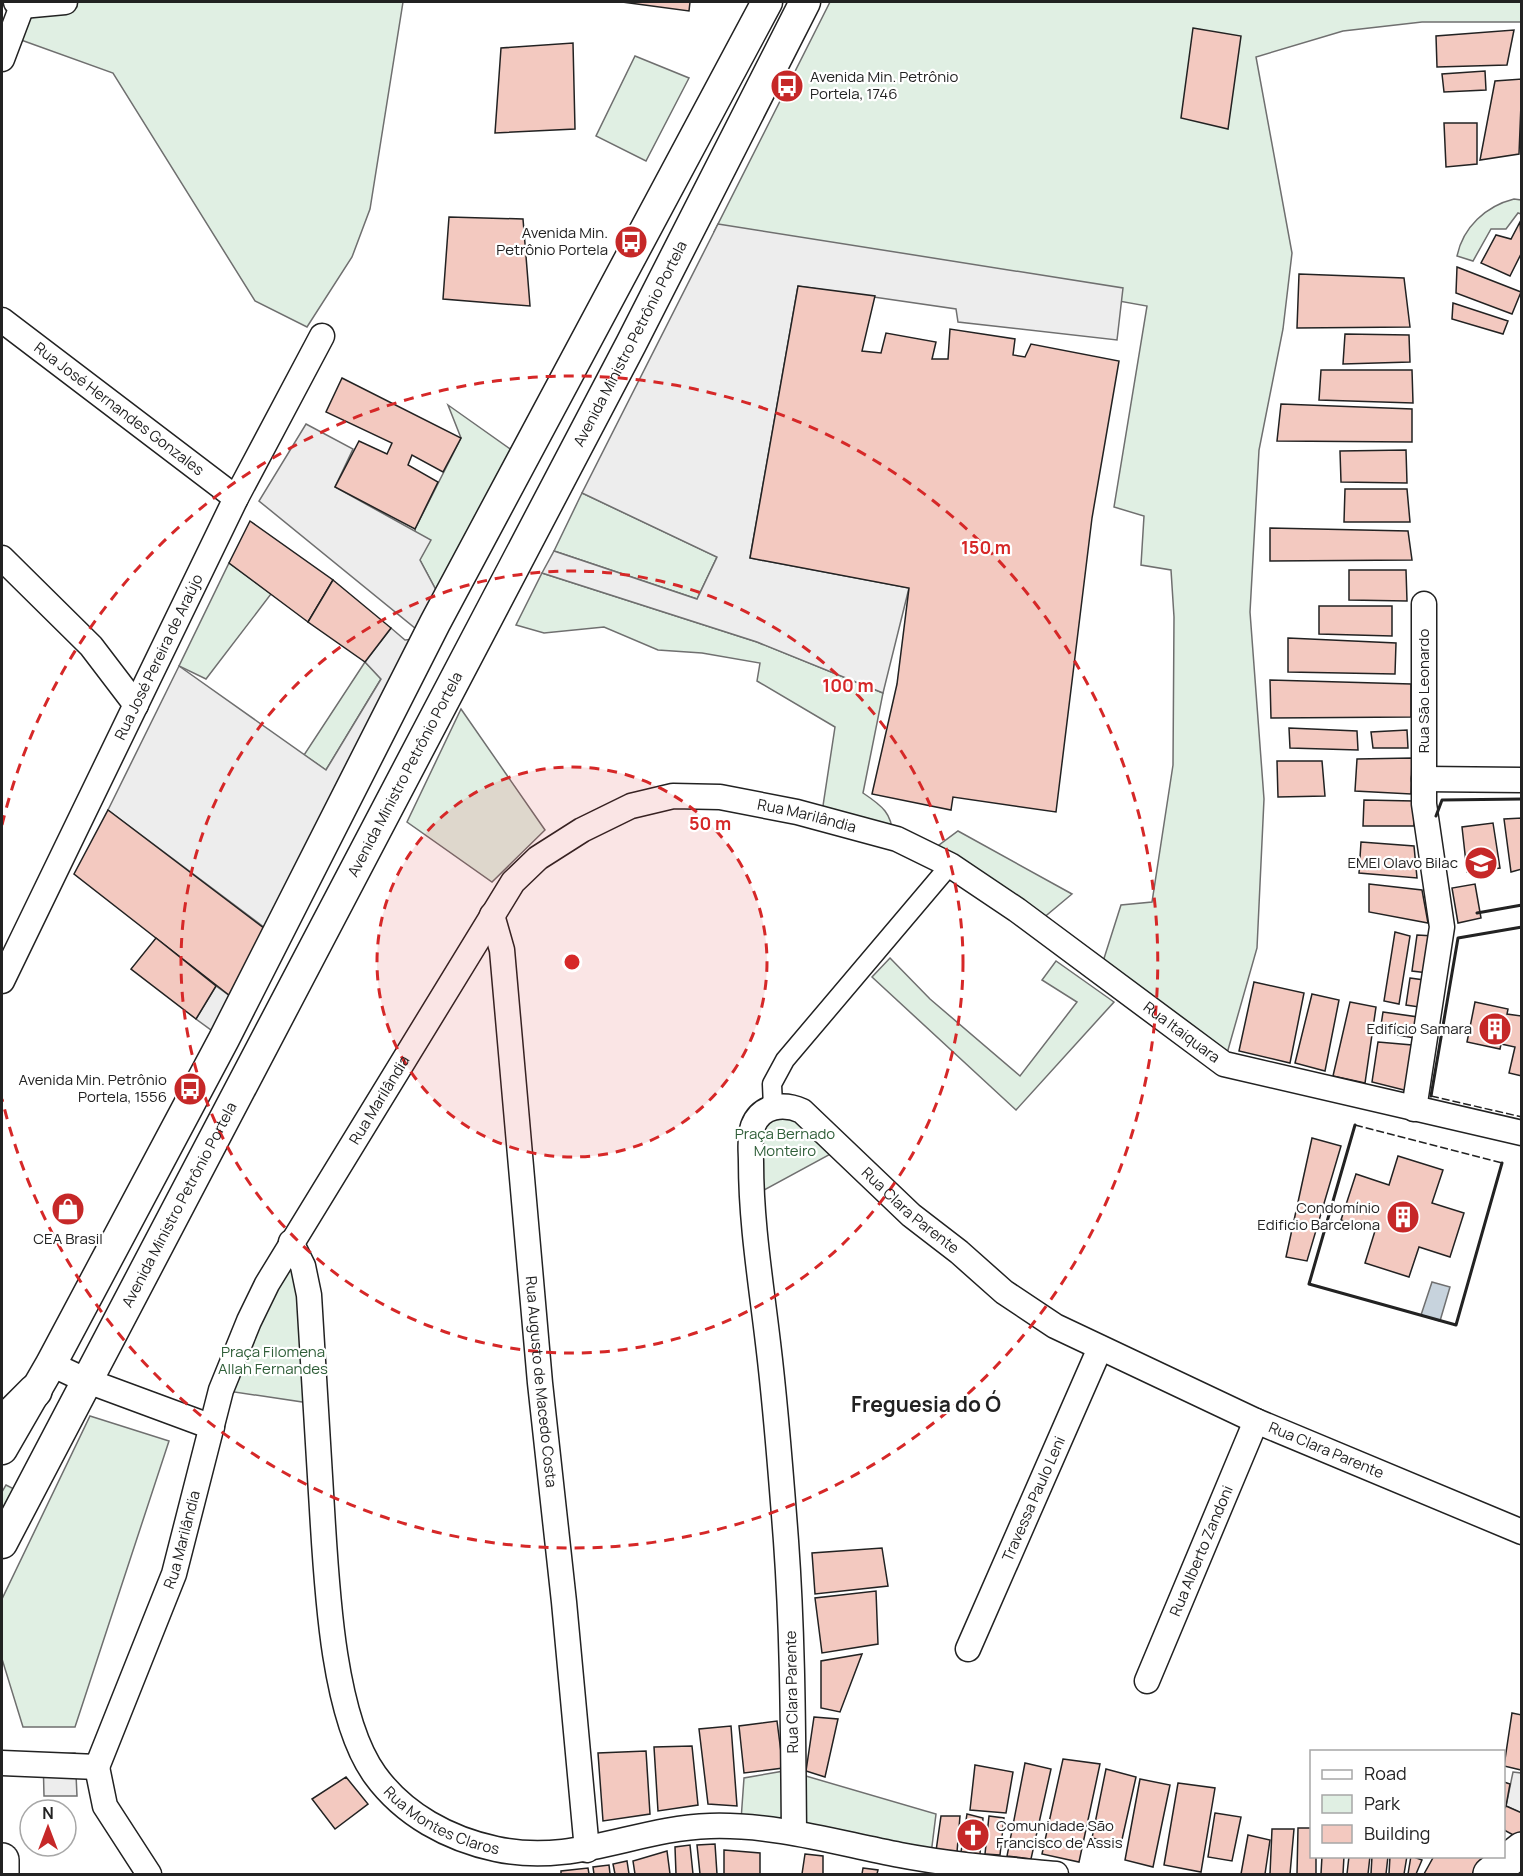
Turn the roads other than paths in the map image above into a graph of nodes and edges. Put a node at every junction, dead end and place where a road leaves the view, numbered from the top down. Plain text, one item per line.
1 (65, 2) edge
2 (767, 2) edge
3 (805, 2) edge
4 (19, 4) edge
5 (2, 59) edge
6 (2, 320) edge
7 (322, 336) dead end
8 (236, 498) junction
9 (2, 558) edge
10 (1424, 604) dead end
11 (136, 705) junction
12 (1424, 779) junction
13 (1521, 780) edge
14 (950, 865) junction
15 (492, 915) junction
16 (2, 981) edge
17 (773, 1107) junction
18 (1414, 1109) junction
19 (1521, 1133) edge
20 (291, 1242) junction
21 (1100, 1348) junction
22 (43, 1377) junction
23 (85, 1380) junction
24 (1256, 1420) junction
25 (2, 1425) edge
26 (212, 1427) junction
27 (2, 1449) edge
28 (1521, 1532) edge
29 (2, 1543) edge
30 (968, 1649) dead end
31 (1147, 1681) dead end
32 (2, 1763) edge
33 (97, 1767) junction
34 (794, 1831) junction
35 (1521, 1849) edge
36 (587, 1850) junction
37 (2, 1860) edge
38 (2, 1875) edge
39 (149, 1875) edge
40 (1056, 1875) edge
41 (1490, 1875) edge

1 - 4 street
2 - 22 street
3 - 23 street, Avenida Ministro Petrônio Portela
4 - 5 street
6 - 8 street, Rua José Hernandes Gonzales
7 - 8 street, Rua José Pereira de Araújo
8 - 11 street, Rua José Pereira de Araújo
9 - 11 street
10 - 12 street, Rua São Leonardo
11 - 16 street, Rua José Pereira de Araújo
12 - 13 street
12 - 18 street, Rua São Leonardo
14 - 15 street, Rua Marilândia
14 - 17 street
14 - 18 street, Rua Itaiquara
15 - 20 street, Rua Marilândia
15 - 36 street, Rua Augusto de Macedo Costa
17 - 21 street, Rua Clara Parente
17 - 34 street, Rua Clara Parente
18 - 19 street, Rua Itaiquara
20 - 26 street, Rua Marilândia
20 - 36 street, Rua Montes Claros
21 - 24 street, Rua Clara Parente
21 - 30 street, Travessa Paulo Leni
22 - 23 street
22 - 25 main road
22 - 27 street
23 - 26 street
23 - 29 street, Avenida Ministro Petrônio Portela
24 - 28 street, Rua Clara Parente
24 - 31 street, Rua Alberto Zandoni
26 - 33 street, Rua Marilândia
32 - 33 street
33 - 39 street
34 - 36 street, Rua Montes Claros
34 - 40 street, Rua Montes Claros
35 - 41 main road
37 - 38 main road

